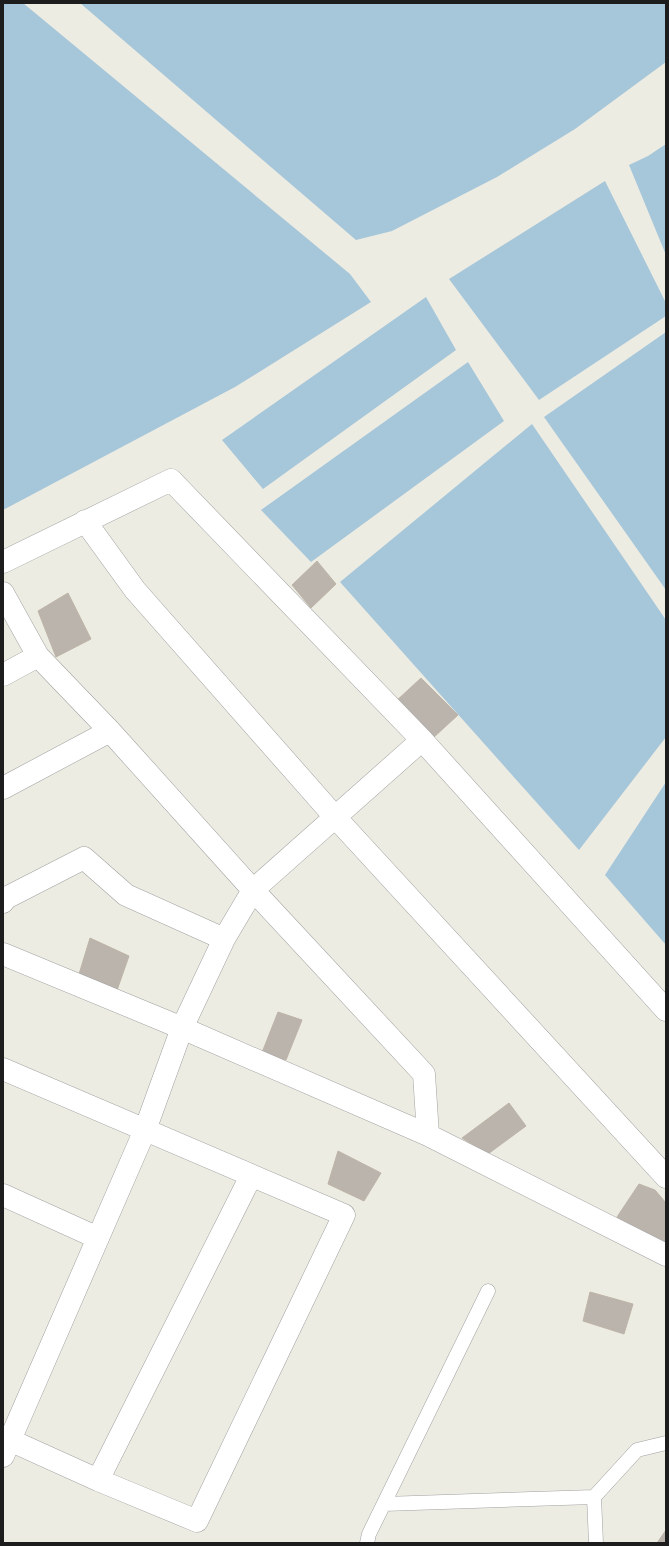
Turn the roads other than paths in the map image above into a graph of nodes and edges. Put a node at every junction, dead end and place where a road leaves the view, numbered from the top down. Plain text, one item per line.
1 (85, 521) junction
2 (3, 562) edge
3 (3, 593) edge
4 (38, 656) junction
5 (3, 675) edge
6 (110, 731) junction
7 (422, 740) junction
8 (3, 788) edge
9 (335, 817) junction
10 (253, 890) junction
11 (3, 902) edge
12 (224, 939) junction
13 (3, 954) edge
14 (666, 1010) edge
15 (182, 1028) junction
16 (3, 1068) edge
17 (145, 1130) junction
18 (428, 1135) junction
19 (251, 1176) junction
20 (666, 1177) edge
21 (3, 1195) edge
22 (98, 1238) junction
23 (666, 1255) edge
24 (488, 1291) dead end
25 (666, 1443) edge
26 (5, 1444) edge
27 (98, 1480) junction
28 (594, 1496) junction
29 (384, 1504) junction
30 (367, 1543) edge
31 (596, 1543) edge

1 - 2 street
1 - 7 street
1 - 9 street
3 - 4 street
4 - 5 street
4 - 6 street
6 - 8 street
6 - 10 street
7 - 9 street
7 - 14 street
9 - 10 street
9 - 20 street
10 - 12 street
10 - 18 street
11 - 12 street
12 - 15 street
13 - 15 street
15 - 17 street
15 - 18 street
16 - 17 street
17 - 19 street
17 - 22 street
18 - 23 street
19 - 27 street
19 - 27 street
21 - 22 street
22 - 26 street
24 - 29 lane
25 - 28 lane
26 - 27 street
28 - 29 lane
28 - 31 lane
29 - 30 lane

